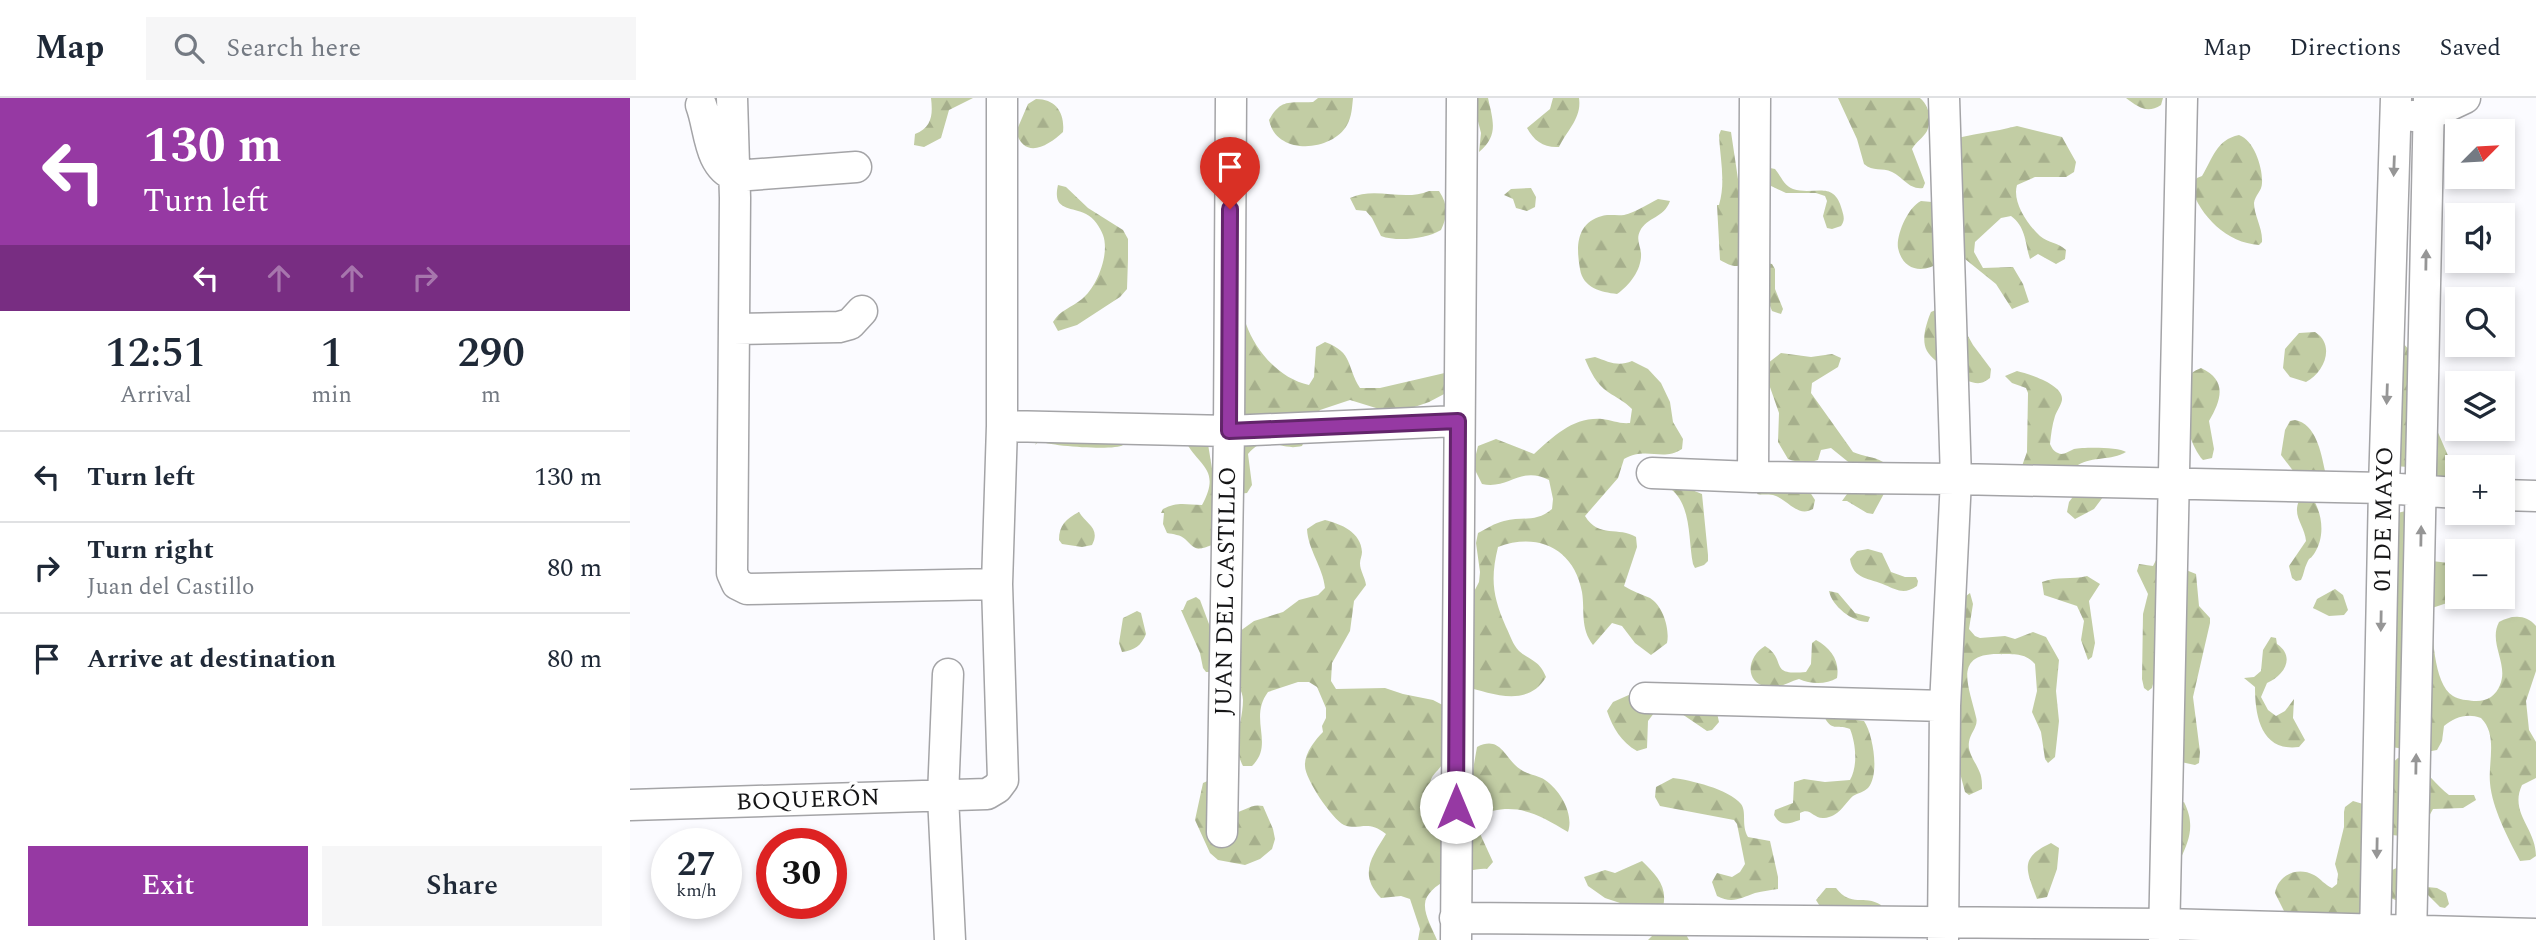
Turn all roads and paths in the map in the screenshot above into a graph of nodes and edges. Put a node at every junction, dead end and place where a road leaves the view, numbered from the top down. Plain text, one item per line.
1 (732, 98) edge
2 (1002, 98) edge
3 (1231, 98) edge
4 (1462, 98) edge
5 (1755, 98) edge
6 (1944, 98) edge
7 (2182, 98) edge
8 (2465, 98) edge
9 (701, 105) dead end
10 (2429, 106) edge
11 (2396, 108) edge
12 (856, 167) dead end
13 (735, 176) junction
14 (2390, 297) junction
15 (2425, 298) junction
16 (862, 311) dead end
17 (734, 329) junction
18 (1458, 421) junction
19 (1002, 425) junction
20 (1229, 431) junction
21 (1652, 473) dead end
22 (1753, 477) junction
23 (1956, 479) junction
24 (2172, 484) junction
25 (2384, 488) junction
26 (2422, 492) junction
27 (2445, 493) edge
28 (2515, 495) edge
29 (2536, 496) edge
30 (997, 584) junction
31 (948, 674) dead end
32 (1645, 698) dead end
33 (1945, 706) junction
34 (943, 796) junction
35 (630, 805) edge
36 (1222, 832) dead end
37 (1455, 929) edge
38 (1943, 931) edge
39 (2164, 932) edge
40 (2536, 934) edge
41 (2422, 935) edge
42 (2375, 936) edge
43 (2481, 936) edge
44 (950, 940) edge

1 - 13 street
2 - 19 street
3 - 20 street, JUAN DEL CASTILLO
4 - 18 street
5 - 22 street
6 - 23 street
7 - 24 street
8 - 10 street
9 - 13 street
10 - 11 street
15 -> 10 street, 01 DE MAYO
11 -> 14 street, 01 DE MAYO
12 - 13 street
13 - 17 street
14 - 15 street
14 -> 25 street, 01 DE MAYO
15 - 26 street, 01 DE MAYO
16 - 17 street
17 - 30 street
18 - 20 street
18 - 37 street
19 - 20 street
19 - 30 street
20 - 36 street, JUAN DEL CASTILLO
21 - 22 street
22 - 23 street
23 - 24 street
23 - 33 street
24 - 25 street
24 - 39 street
25 - 26 street
25 -> 42 street, 01 DE MAYO
26 - 27 street
41 -> 26 street, 01 DE MAYO
28 - 29 street
30 - 34 street, BOQUERÓN
31 - 34 street
32 - 33 street
33 - 38 street
34 - 35 street, BOQUERÓN
34 - 44 street
37 - 38 street
38 - 39 street
39 - 42 street
40 - 43 street
41 - 42 street
41 - 43 street

